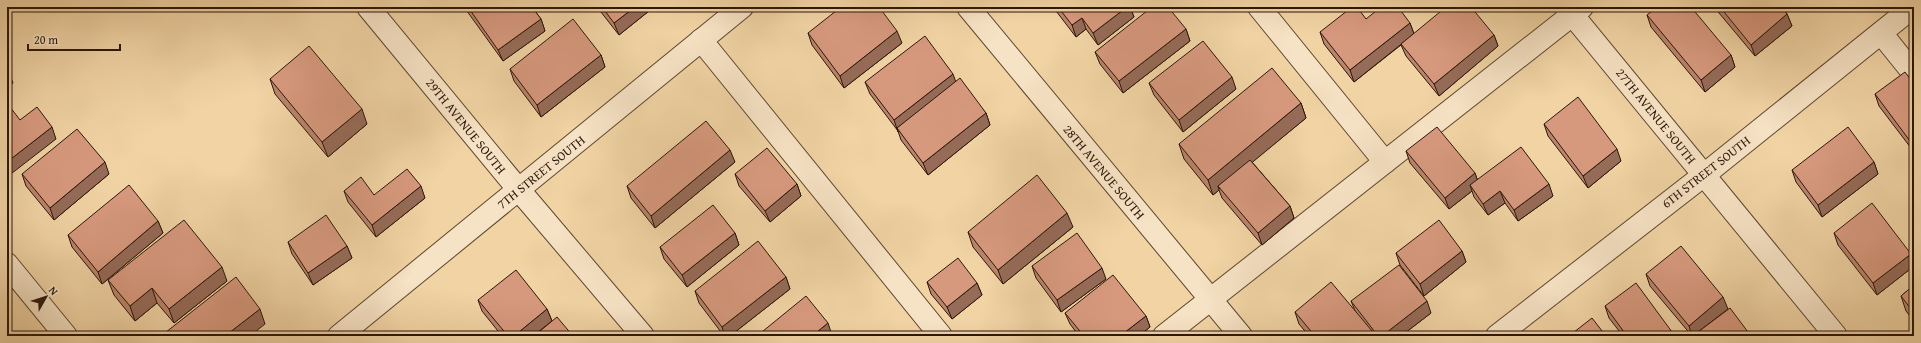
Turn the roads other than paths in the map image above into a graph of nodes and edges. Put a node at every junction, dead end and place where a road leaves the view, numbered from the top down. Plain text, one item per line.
1 (368, 7) edge
2 (742, 7) edge
3 (968, 7) edge
4 (1259, 7) edge
5 (1913, 7) edge
6 (1574, 10) edge
7 (1881, 33) junction
8 (701, 40) junction
9 (1914, 74) edge
10 (1385, 162) junction
11 (1704, 174) junction
12 (518, 190) junction
13 (7, 264) edge
14 (1210, 299) junction
15 (346, 334) edge
16 (66, 336) edge
17 (642, 336) edge
18 (941, 336) edge
19 (1164, 336) edge
20 (1240, 336) edge
21 (1497, 336) edge
22 (1836, 336) edge

1 - 12 street, 29TH AVENUE SOUTH
2 - 8 street, 7TH STREET SOUTH
3 - 14 street, 28TH AVENUE SOUTH
4 - 10 street
5 - 7 street, 6TH STREET SOUTH
6 - 10 street
6 - 11 street, 27TH AVENUE SOUTH
7 - 9 street
7 - 11 street, 6TH STREET SOUTH
8 - 12 street, 7TH STREET SOUTH
8 - 18 street
10 - 14 street
11 - 21 street, 6TH STREET SOUTH
11 - 22 street, 27TH AVENUE SOUTH
12 - 15 street, 7TH STREET SOUTH
12 - 17 street, 29TH AVENUE SOUTH
13 - 16 street
14 - 19 street
14 - 20 street, 28TH AVENUE SOUTH

